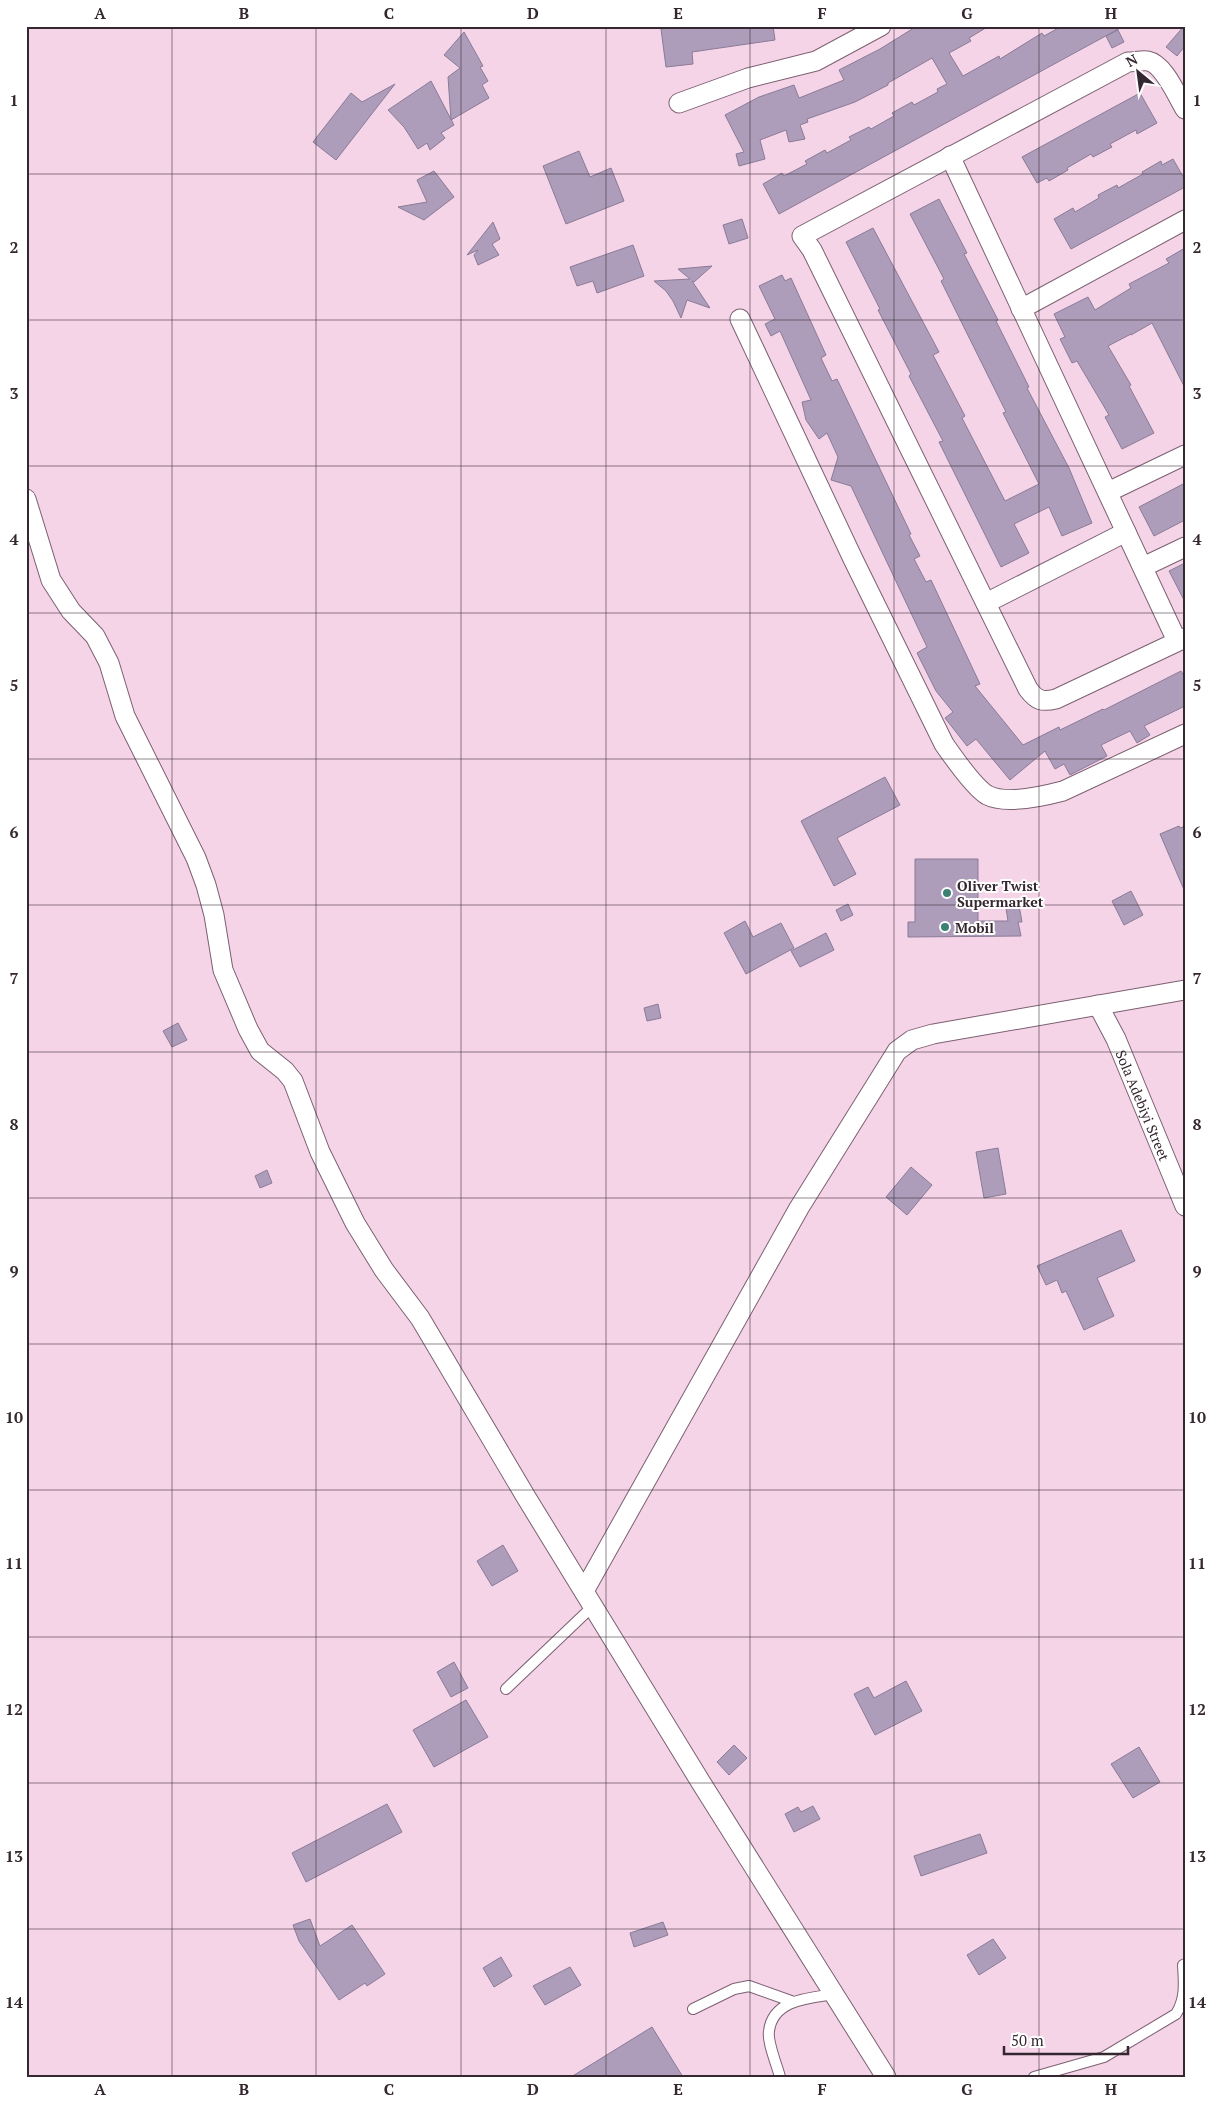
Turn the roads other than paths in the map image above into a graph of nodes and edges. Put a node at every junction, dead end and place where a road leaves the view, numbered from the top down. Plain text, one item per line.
1 (881, 26) edge
2 (679, 104) dead end
3 (1185, 109) edge
4 (950, 156) junction
5 (1185, 220) edge
6 (1021, 308) junction
7 (740, 318) dead end
8 (1185, 455) edge
9 (1108, 492) junction
10 (26, 499) edge
11 (1126, 532) junction
12 (1185, 547) edge
13 (1142, 567) junction
14 (986, 603) junction
15 (1181, 639) edge
16 (1185, 734) edge
17 (1185, 990) edge
18 (1098, 1005) junction
19 (1185, 1206) edge
20 (588, 1598) junction
21 (506, 1689) dead end
22 (1185, 1964) edge
23 (835, 1994) junction
24 (791, 2002) junction
25 (693, 2009) dead end
26 (780, 2077) edge
27 (886, 2077) edge
28 (1034, 2077) edge

1 - 2 street
3 - 4 street
4 - 6 street
4 - 14 street
5 - 6 street
6 - 9 street
7 - 16 street
8 - 9 street
9 - 11 street
10 - 20 street
11 - 13 street
11 - 14 street
12 - 13 street
13 - 15 street
14 - 15 street
17 - 18 street
18 - 19 street, Sola Adebiyi Street
18 - 20 street
20 - 21 lane
20 - 23 street
22 - 28 lane
23 - 24 lane
23 - 27 street
24 - 25 lane
24 - 26 lane

